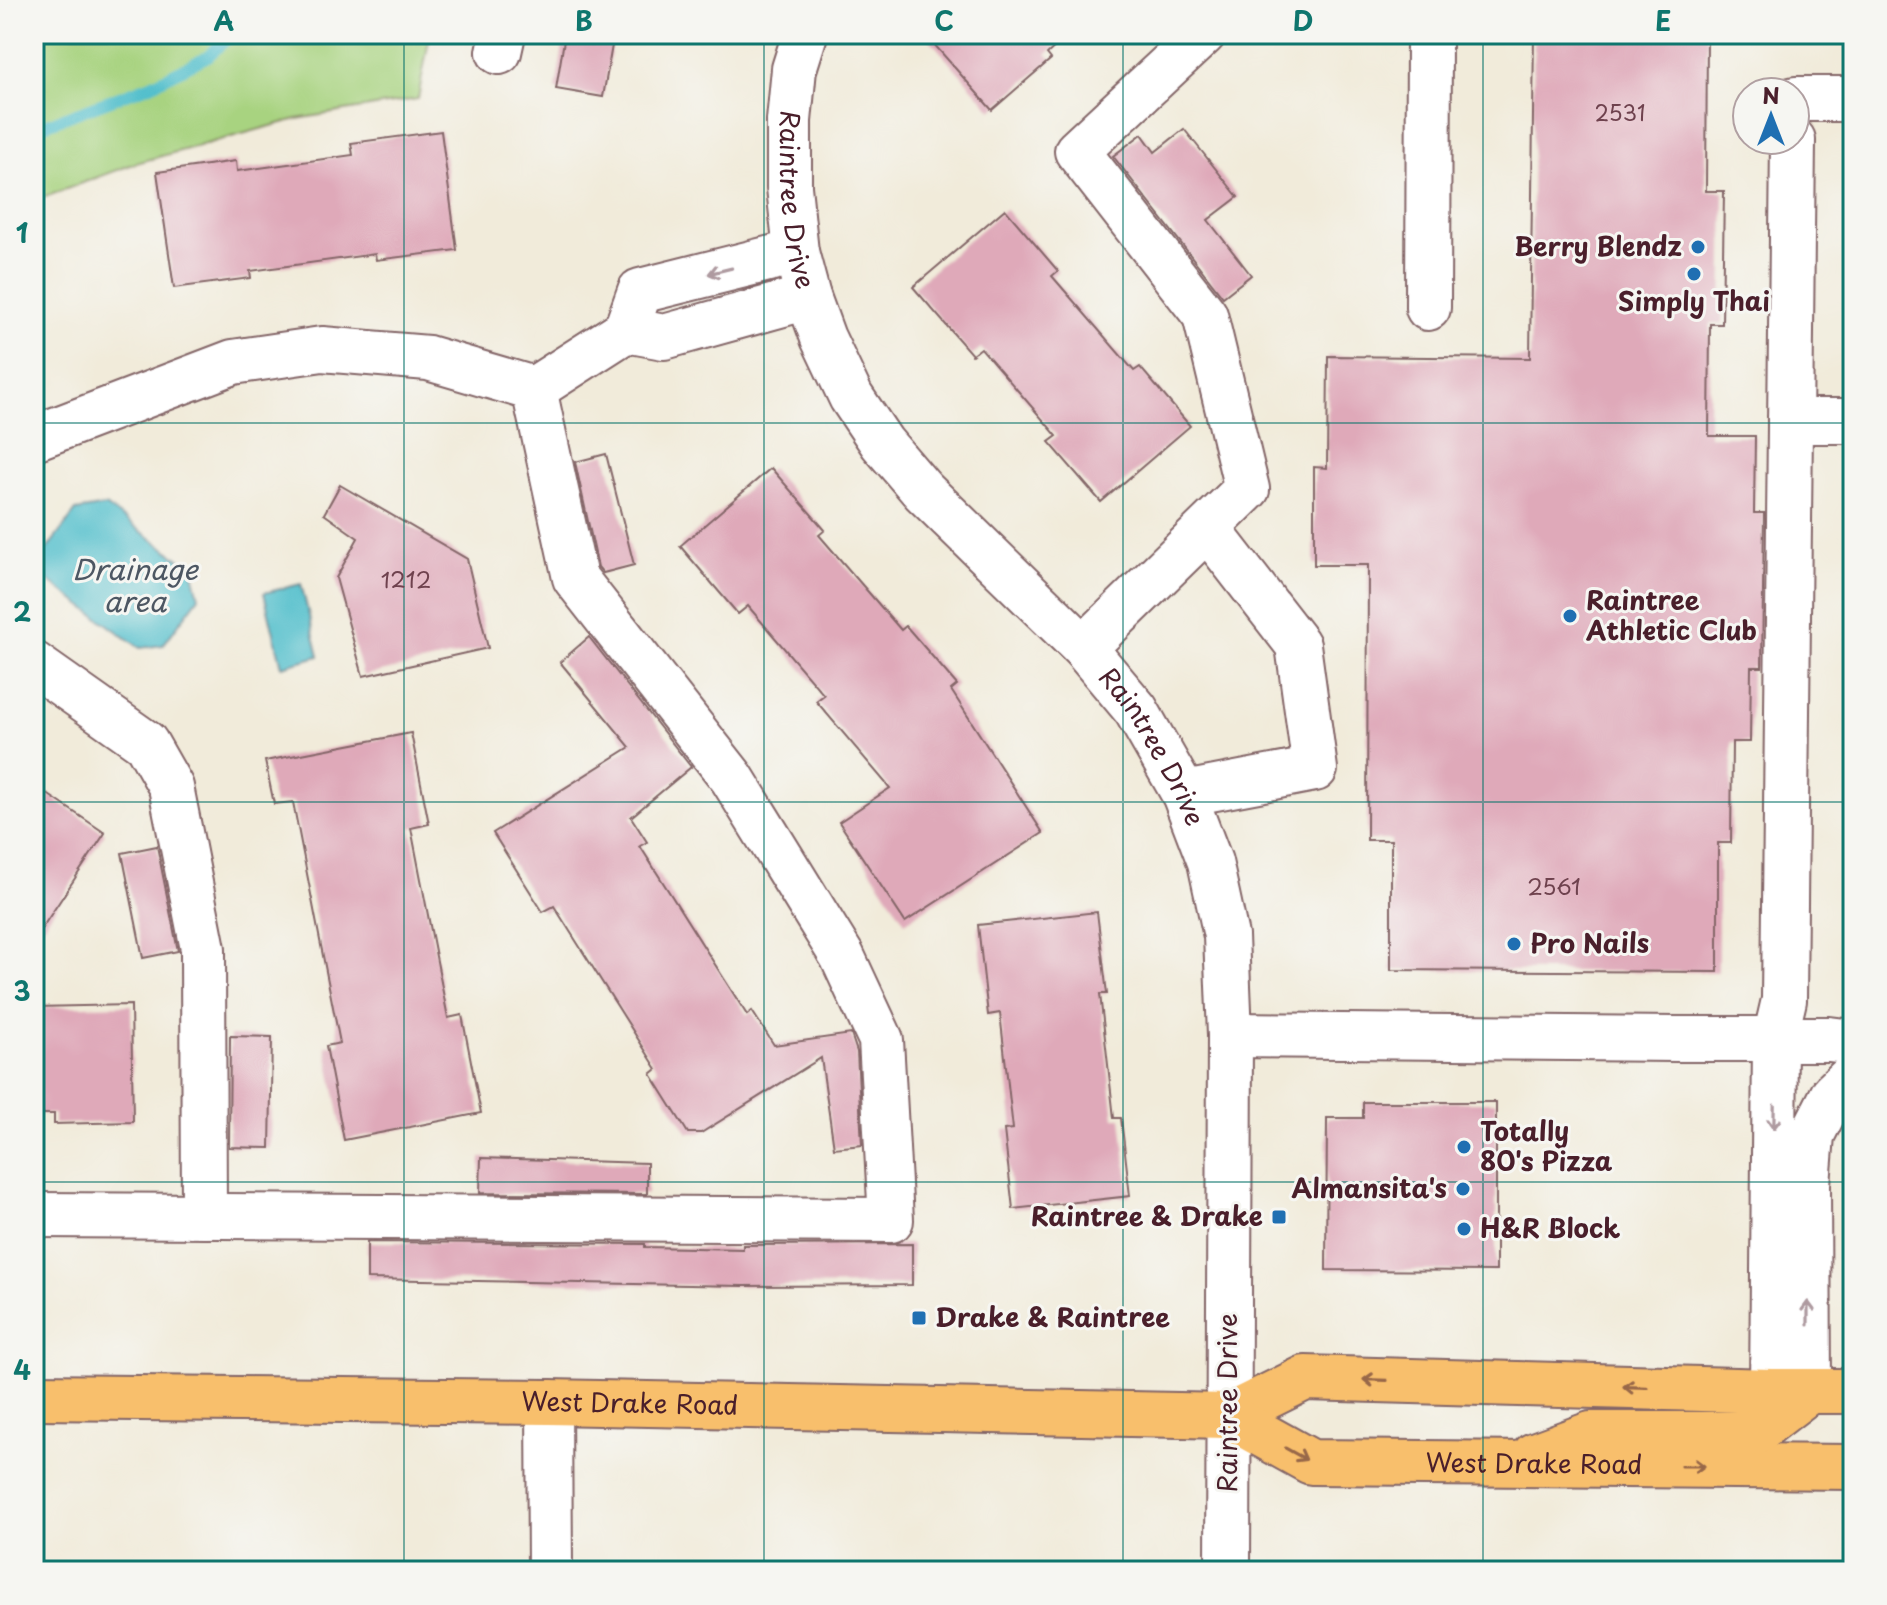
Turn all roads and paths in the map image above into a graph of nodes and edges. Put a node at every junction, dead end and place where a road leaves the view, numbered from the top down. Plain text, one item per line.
1 (805, 34) edge
2 (1203, 34) edge
3 (1429, 34) edge
4 (1811, 99) edge
5 (1853, 99) edge
6 (1793, 156) edge
7 (796, 252) junction
8 (808, 297) junction
9 (1428, 308) dead end
10 (626, 330) junction
11 (534, 389) junction
12 (1790, 421) junction
13 (1853, 421) edge
14 (34, 438) edge
15 (1208, 529) junction
16 (1084, 648) junction
17 (34, 664) edge
18 (1184, 794) junction
19 (1230, 1035) junction
20 (1775, 1039) junction
21 (1853, 1042) edge
22 (1853, 1075) edge
23 (34, 1215) edge
24 (204, 1216) junction
25 (1791, 1391) junction
26 (1853, 1391) edge
27 (34, 1397) edge
28 (549, 1402) junction
29 (1228, 1416) junction
30 (1506, 1465) junction
31 (1853, 1467) edge
32 (550, 1571) edge
33 (1228, 1571) edge

1 - 7 street, Raintree Drive
2 - 15 street
3 - 9 street
4 - 5 street
6 - 12 street
7 - 8 street, Raintree Drive
7 -> 10 street
8 - 10 street
8 - 16 street, Raintree Drive
10 - 11 street
11 - 14 street
11 - 24 street
12 - 13 street
12 - 20 street
15 - 16 street
15 - 18 street
16 - 18 street, Raintree Drive
17 - 24 street
18 - 19 street, Raintree Drive
19 - 20 street
19 - 29 street, Raintree Drive
20 - 21 street
20 -> 25 street
25 -> 22 street
23 - 24 street
25 - 26 main road, West Drake Road
25 -> 29 main road, West Drake Road
25 - 30 main road
27 - 28 main road, West Drake Road
28 - 29 main road, West Drake Road
28 - 32 street
29 -> 30 main road, West Drake Road
29 - 33 street, Raintree Drive
30 -> 31 main road, West Drake Road

